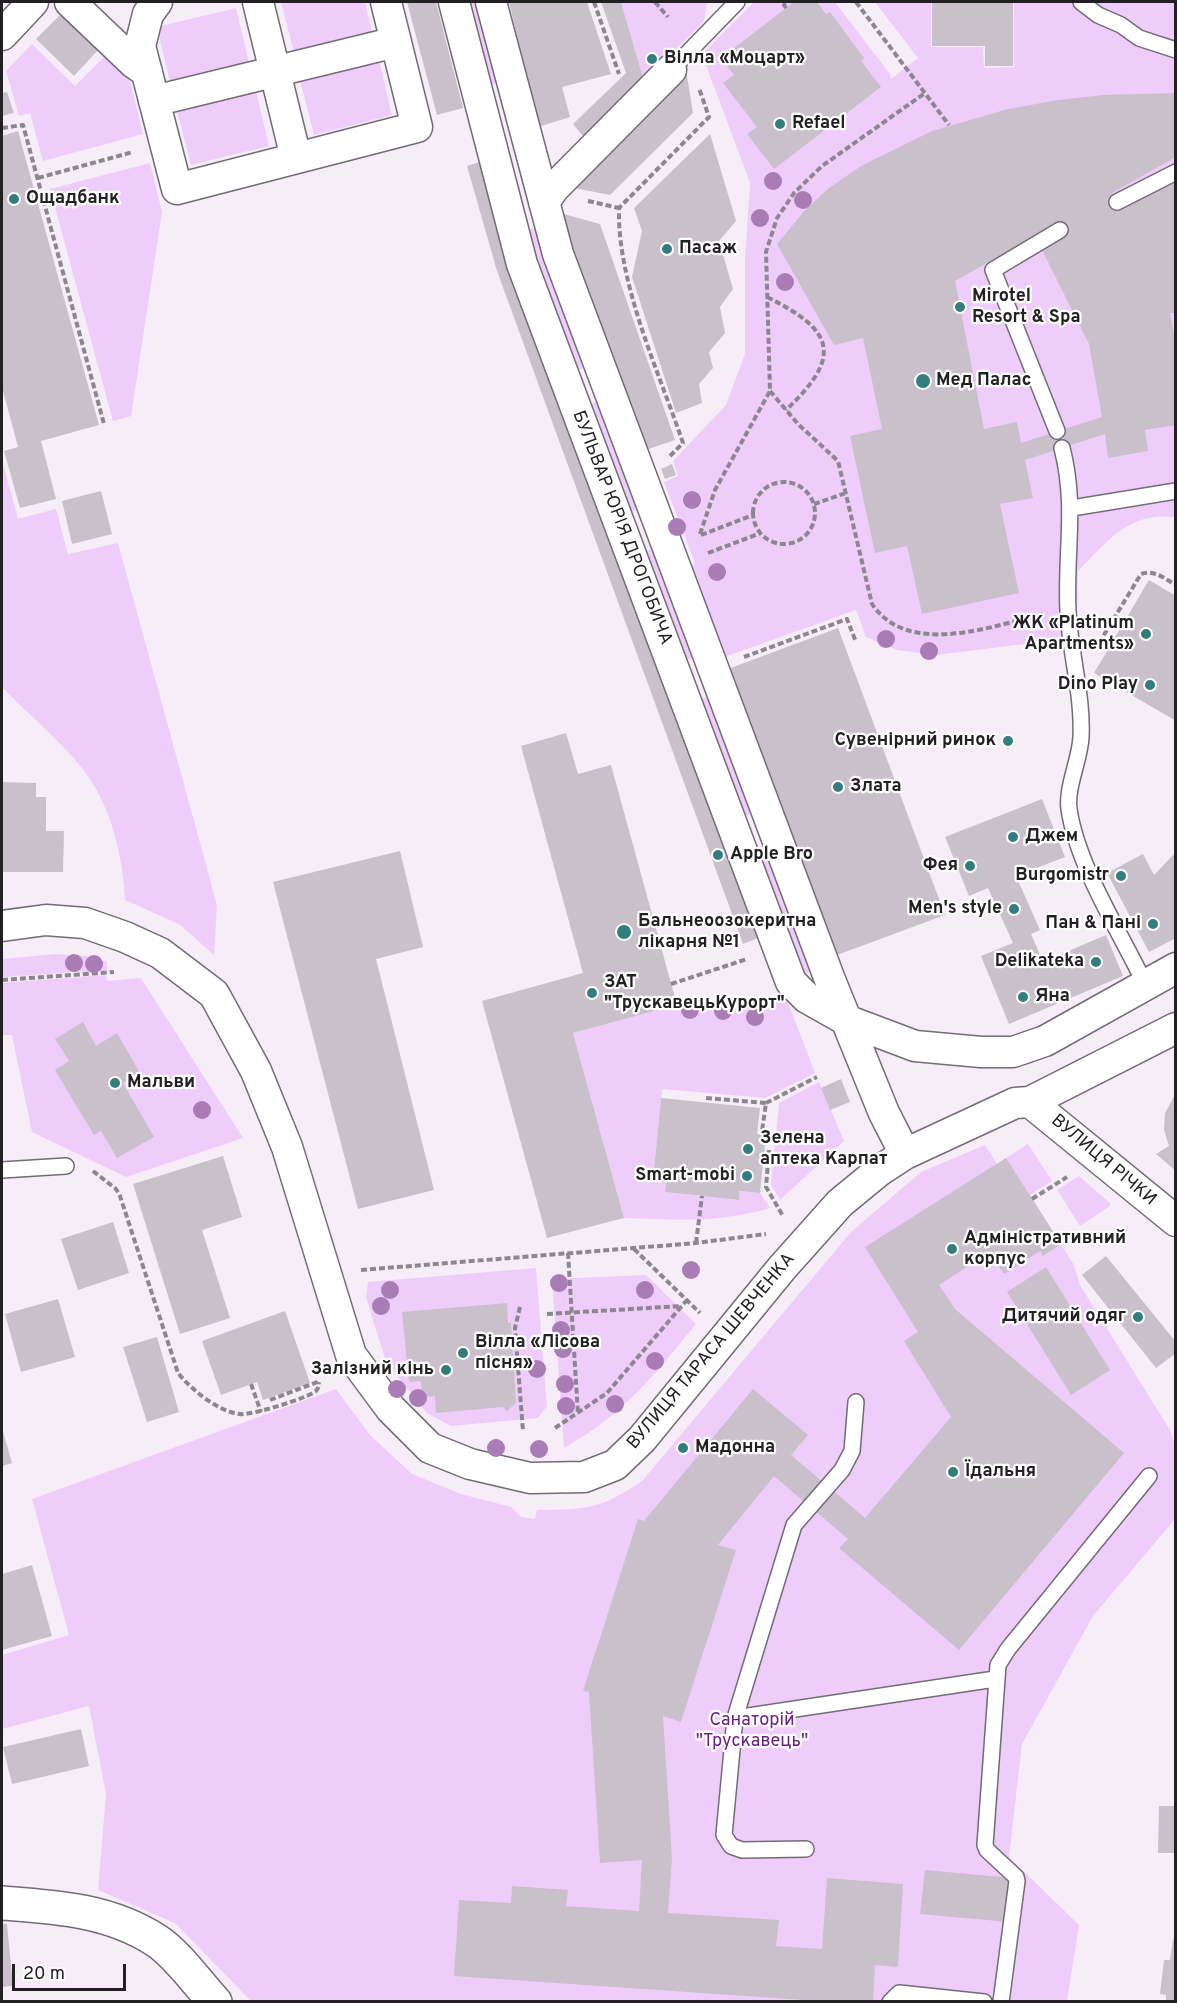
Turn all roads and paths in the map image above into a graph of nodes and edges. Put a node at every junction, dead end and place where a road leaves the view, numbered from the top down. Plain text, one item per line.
1 (33, 2) edge
2 (70, 2) edge
3 (157, 2) edge
4 (258, 2) edge
5 (386, 2) edge
6 (454, 2) edge
7 (491, 2) edge
8 (594, 2) edge
9 (655, 2) edge
10 (737, 2) edge
11 (788, 2) edge
12 (856, 2) edge
13 (1081, 2) edge
14 (786, 8) dead end
15 (668, 16) dead end
16 (2, 35) edge
17 (396, 42) junction
18 (1176, 50) edge
19 (679, 61) junction
20 (147, 72) junction
21 (275, 72) junction
22 (611, 82) dead end
23 (925, 93) junction
24 (154, 101) junction
25 (949, 125) dead end
26 (2, 128) edge
27 (136, 152) dead end
28 (296, 158) junction
29 (1176, 172) edge
30 (38, 178) junction
31 (579, 199) dead end
32 (544, 202) junction
33 (1117, 202) dead end
34 (619, 208) junction
35 (1060, 230) dead end
36 (767, 297) junction
37 (770, 391) junction
38 (786, 410) junction
39 (104, 424) dead end
40 (1057, 431) dead end
41 (1062, 448) dead end
42 (673, 454) dead end
43 (1176, 491) edge
44 (846, 493) junction
45 (814, 504) junction
46 (1072, 508) junction
47 (753, 515) junction
48 (761, 533) junction
49 (699, 536) junction
50 (668, 548) junction
51 (703, 555) dead end
52 (1176, 585) edge
53 (1024, 619) dead end
54 (856, 642) dead end
55 (713, 668) junction
56 (1076, 681) junction
57 (2, 926) edge
58 (720, 968) dead end
59 (1176, 968) edge
60 (122, 971) dead end
61 (2, 980) edge
62 (670, 984) dead end
63 (1145, 984) junction
64 (846, 1020) junction
65 (1176, 1028) edge
66 (817, 1077) dead end
67 (706, 1098) dead end
68 (1030, 1102) junction
69 (766, 1103) junction
70 (762, 1131) dead end
71 (769, 1150) dead end
72 (905, 1154) junction
73 (66, 1166) joint
74 (2, 1170) edge
75 (1069, 1176) dead end
76 (702, 1196) dead end
77 (1032, 1199) dead end
78 (786, 1221) dead end
79 (1176, 1221) edge
80 (772, 1234) dead end
81 (696, 1243) junction
82 (634, 1248) junction
83 (568, 1253) junction
84 (350, 1271) dead end
85 (687, 1300) junction
86 (520, 1306) dead end
87 (683, 1306) junction
88 (571, 1313) junction
89 (700, 1313) dead end
90 (547, 1314) dead end
91 (326, 1379) dead end
92 (319, 1382) junction
93 (250, 1384) dead end
94 (270, 1400) dead end
95 (856, 1402) dead end
96 (261, 1412) junction
97 (578, 1415) junction
98 (555, 1428) dead end
99 (523, 1431) dead end
100 (1149, 1476) dead end
101 (995, 1679) junction
102 (735, 1718) junction
103 (806, 1849) dead end
104 (2, 1903) edge
105 (215, 2001) edge
106 (890, 2001) edge
107 (984, 2001) edge
108 (1001, 2001) edge

1 - 16 street
2 - 20 street
3 - 20 street
4 - 21 street
5 - 17 street
6 - 64 street, БУЛЬВАР ЮРІЯ ДРОГОБИЧА
7 - 32 street, БУЛЬВАР ЮРІЯ ДРОГОБИЧА
8 - 22 path
9 - 15 path
10 - 19 lane
11 - 14 path
12 - 23 path
13 - 18 lane
17 - 21 street
17 - 28 street
19 - 32 street
19 - 34 path
20 - 24 street
21 - 24 street
21 - 28 street
23 - 25 path
23 - 36 path
24 - 28 street
26 - 30 path
27 - 30 path
29 - 33 lane
30 - 39 path
31 - 34 path
32 - 50 street, БУЛЬВАР ЮРІЯ ДРОГОБИЧА
34 - 42 path
35 - 40 lane
36 - 37 path
36 - 38 path
37 - 38 path
37 - 49 path
38 - 44 path
41 - 46 lane
43 - 46 lane
44 - 45 path
44 - 53 path
45 - 47 path
45 - 48 path
46 - 56 lane
47 - 48 path
47 - 49 path
48 - 51 path
49 - 50 path
50 - 55 street, БУЛЬВАР ЮРІЯ ДРОГОБИЧА
52 - 56 path
54 - 55 path
55 - 64 street, БУЛЬВАР ЮРІЯ ДРОГОБИЧА
56 - 63 lane
57 - 72 street, ВУЛИЦЯ ТАРАСА ШЕВЧЕНКА
58 - 62 path
59 - 63 street
60 - 61 path
63 - 64 street
64 - 72 street, БУЛЬВАР ЮРІЯ ДРОГОБИЧА
65 - 68 street, ВУЛИЦЯ ТАРАСА ШЕВЧЕНКА
66 - 69 path
67 - 69 path
68 - 72 street, ВУЛИЦЯ ТАРАСА ШЕВЧЕНКА
68 - 79 street, ВУЛИЦЯ РІЧКИ
69 - 70 path
71 - 78 path
73 - 74 lane
73 - 96 path
75 - 77 path
76 - 81 path
80 - 81 path
81 - 82 path
82 - 83 path
82 - 85 path
83 - 84 path
83 - 88 path
85 - 87 path
85 - 89 path
86 - 99 path
87 - 88 path
87 - 97 path
88 - 90 path
88 - 97 path
91 - 92 path
92 - 94 path
92 - 96 path
93 - 96 path
95 - 102 lane
97 - 98 path
100 - 101 lane
101 - 102 lane
101 - 108 lane
102 - 103 lane
104 - 105 street
106 - 107 lane

